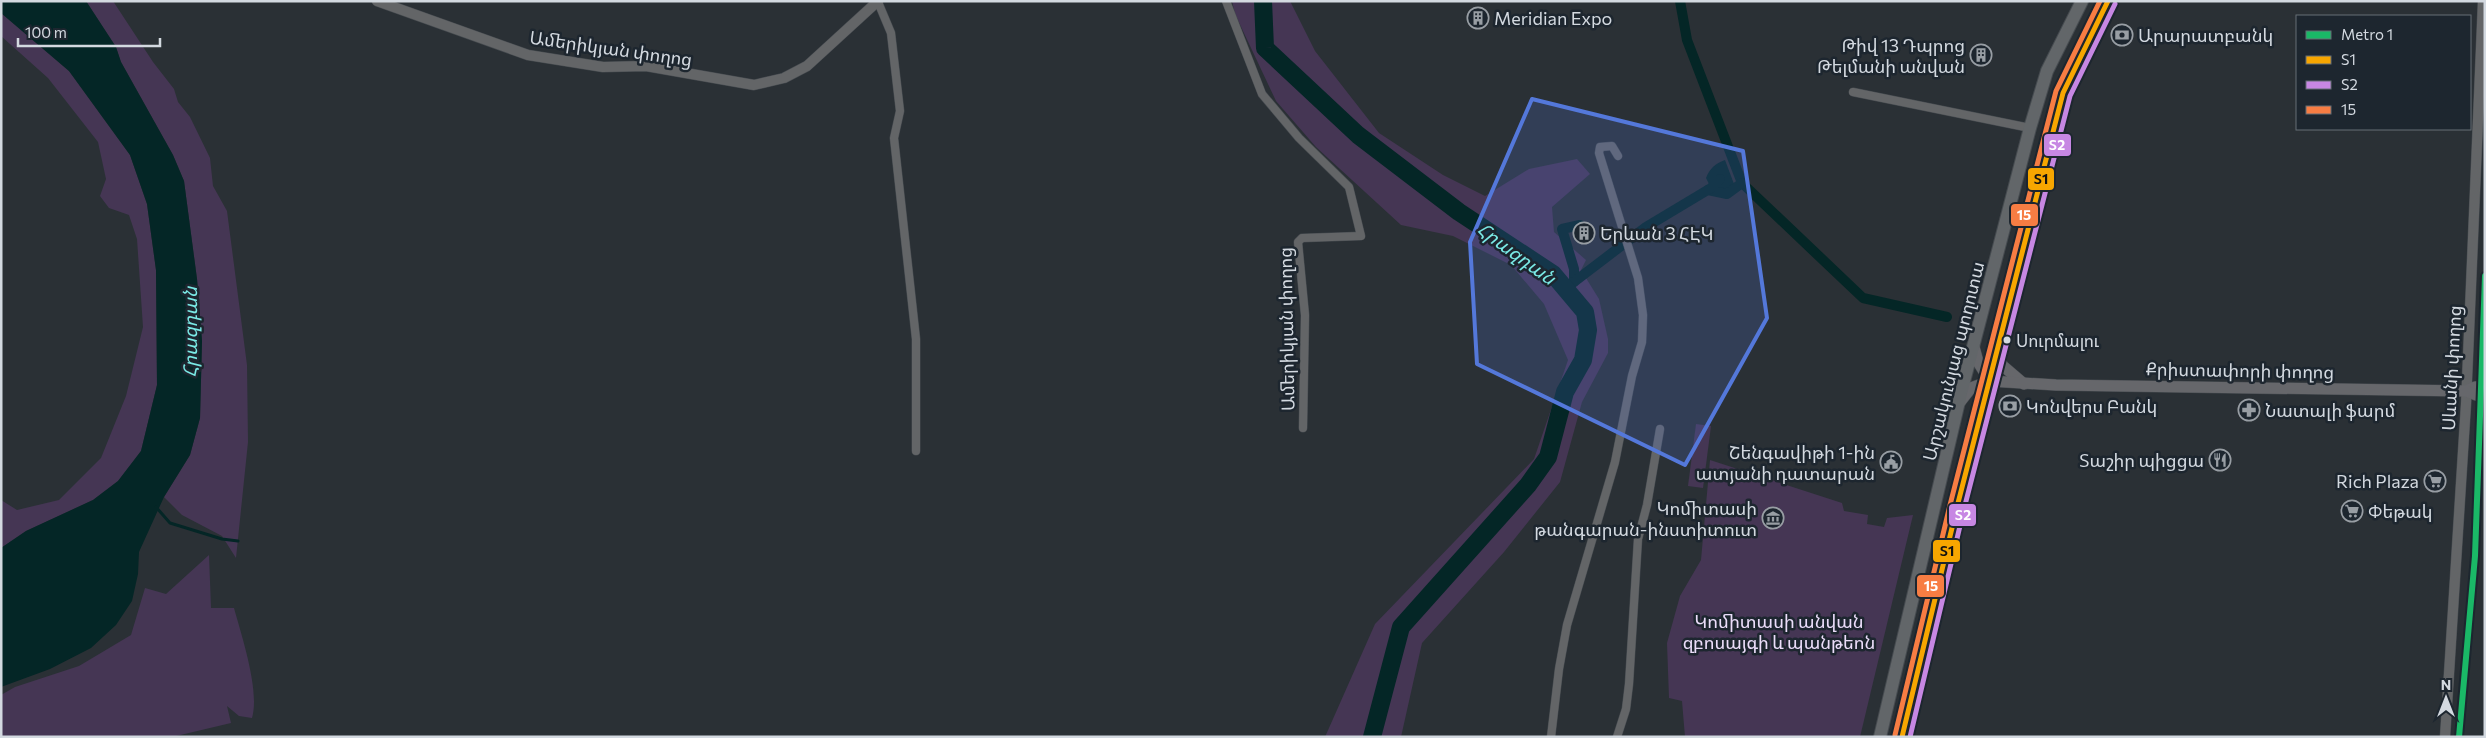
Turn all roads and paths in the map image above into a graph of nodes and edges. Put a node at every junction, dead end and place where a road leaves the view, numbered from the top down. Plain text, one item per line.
1 (378, 1) edge
2 (1226, 1) edge
3 (2082, 1) edge
4 (2108, 1) edge
5 (2483, 1) edge
6 (878, 2) edge
7 (2041, 86) junction
8 (1853, 92) dead end
9 (2063, 93) junction
10 (2030, 128) junction
11 (1618, 156) dead end
12 (1974, 347) junction
13 (1996, 354) junction
14 (1990, 381) junction
15 (2018, 384) junction
16 (2485, 387) edge
17 (2466, 391) junction
18 (2485, 396) edge
19 (1960, 402) junction
20 (1303, 428) dead end
21 (1660, 429) dead end
22 (916, 451) dead end
23 (1551, 737) edge
24 (1617, 737) edge
25 (1880, 737) edge
26 (1902, 737) edge
27 (2445, 737) edge

1 - 6 street, Ամերիկյան փողոց
2 - 20 street, Ամերիկյան փողոց
3 - 7 main road, Արշակունյաց պողոտա
4 - 9 main road
5 - 17 street, Սևանի փողոց
6 - 22 street
7 - 9 main road
7 - 10 main road, Արշակունյաց պողոտա
8 - 10 street
9 - 13 main road
10 - 12 main road, Արշակունյաց պողոտա
11 - 23 street
12 - 14 main road
12 - 19 main road, Արշակունյաց պողոտա
13 - 14 main road
13 - 15 main road
14 - 15 main road, Քրիստափորի փողոց
14 - 19 main road
14 - 26 main road
15 - 17 main road, Քրիստափորի փողոց
16 - 17 main road, Քրիստափորի փողոց
17 - 18 main road, Քրիստափորի փողոց
17 - 27 street, Սևանի փողոց
19 - 25 main road, Արշակունյաց պողոտա
21 - 24 street

